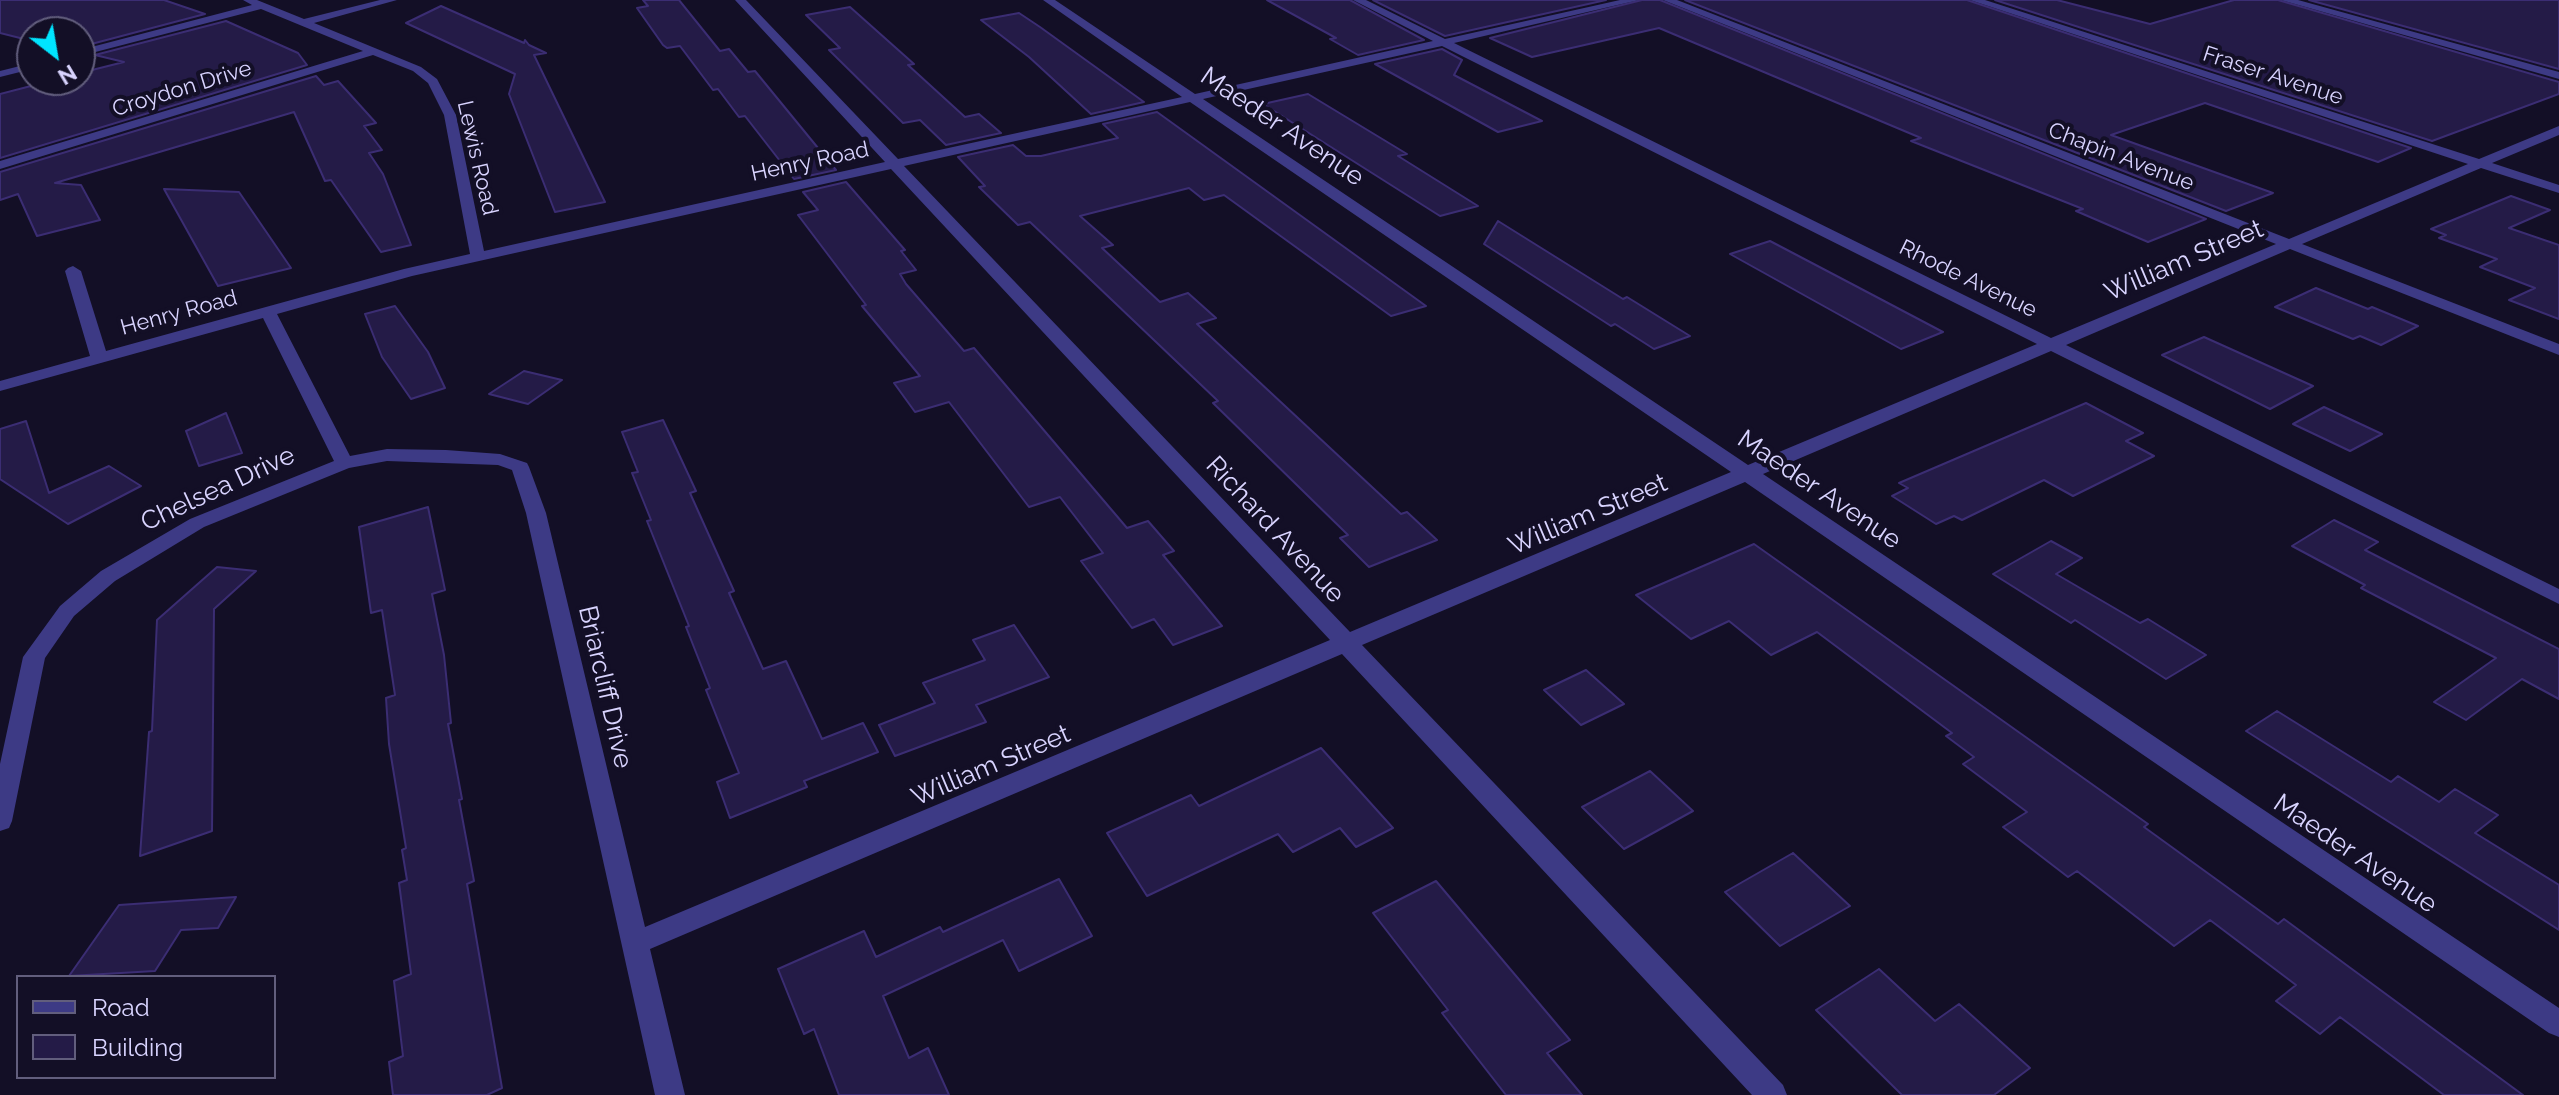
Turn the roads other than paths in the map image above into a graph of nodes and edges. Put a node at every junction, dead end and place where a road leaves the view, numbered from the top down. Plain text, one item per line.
1 (392, 0) edge
2 (740, 0) edge
3 (1048, 0) edge
4 (1358, 0) edge
5 (1634, 0) edge
6 (1668, 0) edge
7 (1975, 0) edge
8 (2286, 0) edge
9 (255, 3) edge
10 (305, 22) junction
11 (1444, 43) junction
12 (96, 48) edge
13 (375, 51) junction
14 (2559, 76) edge
15 (1194, 98) junction
16 (2559, 130) edge
17 (2480, 164) junction
18 (0, 165) edge
19 (896, 165) junction
20 (2559, 189) edge
21 (2290, 245) junction
22 (478, 257) junction
23 (73, 271) dead end
24 (268, 311) junction
25 (2053, 346) junction
26 (2559, 350) edge
27 (99, 357) junction
28 (0, 386) edge
29 (344, 463) junction
30 (1750, 474) junction
31 (2559, 597) edge
32 (1348, 645) junction
33 (0, 821) edge
34 (636, 943) junction
35 (2559, 1024) edge
36 (670, 1095) edge
37 (1772, 1095) edge

1 - 10 street
2 - 19 street, Richard Avenue
3 - 15 street, Maeder Avenue
4 - 11 street, Rhode Avenue
5 - 11 street, Henry Road
6 - 21 street, Chapin Avenue
7 - 17 street, Fraser Avenue
8 - 14 street
9 - 10 street, Lewis Road
9 - 12 street
10 - 13 street, Lewis Road
11 - 15 street, Henry Road
11 - 25 street, Rhode Avenue
13 - 18 street, Croydon Drive
13 - 22 street, Lewis Road
15 - 19 street, Henry Road
15 - 30 street, Maeder Avenue
16 - 17 street, William Street
17 - 20 street, Fraser Avenue
17 - 21 street, William Street
19 - 22 street, Henry Road
19 - 32 street, Richard Avenue
21 - 25 street, William Street
21 - 26 street, Chapin Avenue
22 - 24 street, Henry Road
23 - 27 street
24 - 27 street, Henry Road
24 - 29 street
25 - 30 street, William Street
25 - 31 street, Rhode Avenue
27 - 28 street, Henry Road
29 - 33 street, Chelsea Drive
29 - 34 street, Briarcliff Drive
30 - 32 street, William Street
30 - 35 street, Maeder Avenue
32 - 34 street, William Street
32 - 37 street, Richard Avenue
34 - 36 street, Briarcliff Drive

